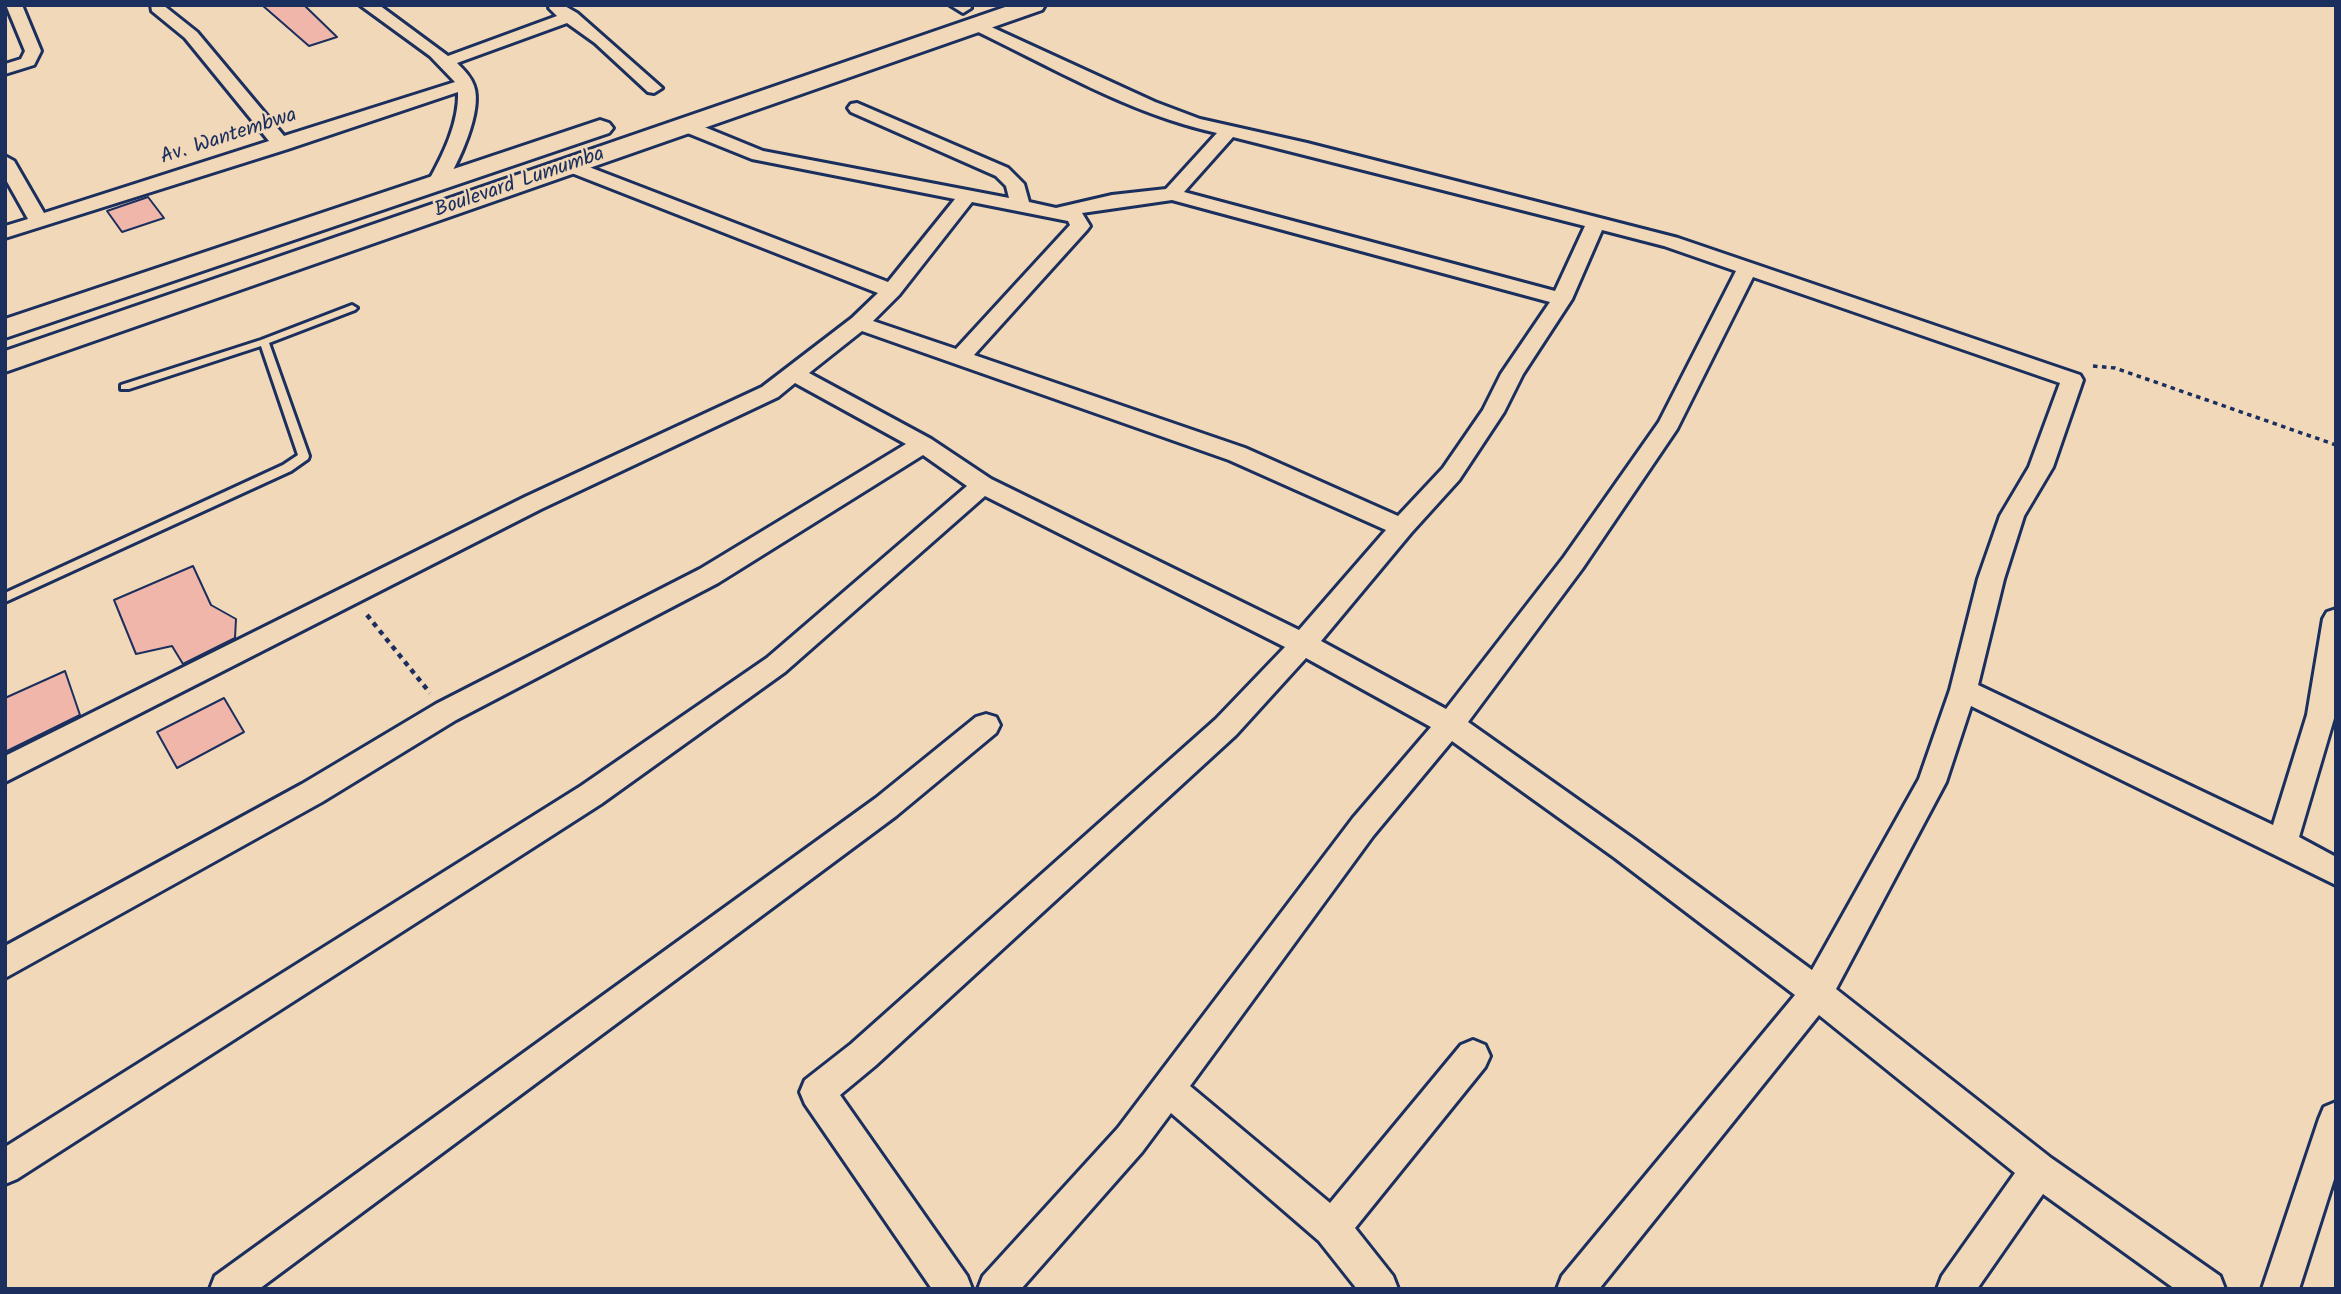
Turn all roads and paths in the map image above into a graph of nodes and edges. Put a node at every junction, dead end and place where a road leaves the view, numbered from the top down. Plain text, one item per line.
1 (14, 5) edge
2 (368, 5) edge
3 (553, 5) edge
4 (1034, 5) edge
5 (157, 8) dead end
6 (967, 11) edge
7 (571, 16) junction
8 (446, 62) junction
9 (5, 69) edge
10 (465, 84) junction
11 (651, 100) joint
12 (857, 108) dead end
13 (621, 121) dead end
14 (686, 126) junction
15 (1229, 130) junction
16 (282, 145) junction
17 (5, 161) edge
18 (570, 166) junction
19 (437, 181) junction
20 (1172, 194) junction
21 (968, 195) junction
22 (1020, 205) junction
23 (1061, 212) junction
24 (39, 222) junction
25 (1596, 223) junction
26 (5, 233) edge
27 (1748, 267) junction
28 (892, 291) junction
29 (1562, 299) junction
30 (352, 308) dead end
31 (859, 323) junction
32 (5, 329) edge
33 (264, 342) junction
34 (959, 359) junction
35 (5, 362) edge
36 (795, 373) junction
37 (2072, 380) junction
38 (125, 387) dead end
39 (923, 444) junction
40 (2336, 445) edge
41 (983, 485) junction
42 (1402, 527) junction
43 (351, 595) junction
44 (5, 598) edge
45 (2336, 619) edge
46 (1303, 645) junction
47 (1963, 690) junction
48 (446, 712) junction
49 (1450, 724) junction
50 (986, 725) dead end
51 (5, 770) edge
52 (2282, 843) junction
53 (2336, 872) edge
54 (5, 962) edge
55 (1816, 993) junction
56 (1473, 1056) dead end
57 (1169, 1090) junction
58 (2336, 1118) edge
59 (5, 1167) edge
60 (2039, 1170) junction
61 (1332, 1228) junction
62 (228, 1289) edge
63 (954, 1289) edge
64 (996, 1289) edge
65 (1380, 1289) edge
66 (1575, 1289) edge
67 (1955, 1289) edge
68 (2207, 1289) edge
69 (2280, 1289) edge

1 - 9 street
2 - 8 street
3 - 7 street
4 - 6 highway, Boulevard Lumumba
5 - 16 street
6 - 11 highway, Boulevard Lumumba
6 - 14 highway, Boulevard Lumumba
6 - 15 street
7 - 8 street
7 - 11 street
8 - 10 street
10 - 16 street, Av. Wantembwa
10 - 19 street
12 - 22 street
13 - 19 highway, Boulevard Lumumba
14 - 18 highway, Boulevard Lumumba
14 - 21 street
15 - 20 street
15 - 25 street
16 - 24 street, Av. Wantembwa
17 - 24 street
18 - 28 street
18 - 35 highway, Boulevard Lumumba
19 - 32 highway, Boulevard Lumumba
20 - 23 street
20 - 29 street
21 - 22 street
21 - 28 street
22 - 23 street
23 - 34 street
24 - 26 street, Av. Wantembwa
25 - 27 street
25 - 29 street
27 - 37 street
27 - 49 street
28 - 31 street
29 - 42 street
30 - 33 lane
31 - 34 street
31 - 36 street
33 - 38 lane
33 - 44 lane
34 - 42 street
36 - 39 street
36 - 43 street
37 - 40 path
37 - 47 street
39 - 41 street
39 - 48 street
41 - 46 street
41 - 59 street
42 - 46 street
43 - 48 path
43 - 51 street
45 - 52 street
46 - 49 street
46 - 63 street
47 - 52 street
47 - 55 street
48 - 54 street
49 - 55 street
49 - 57 street
50 - 62 street
52 - 53 street
55 - 60 street
55 - 66 street
56 - 61 street
57 - 61 street
57 - 64 street
58 - 69 street
60 - 67 street
60 - 68 street
61 - 65 street

